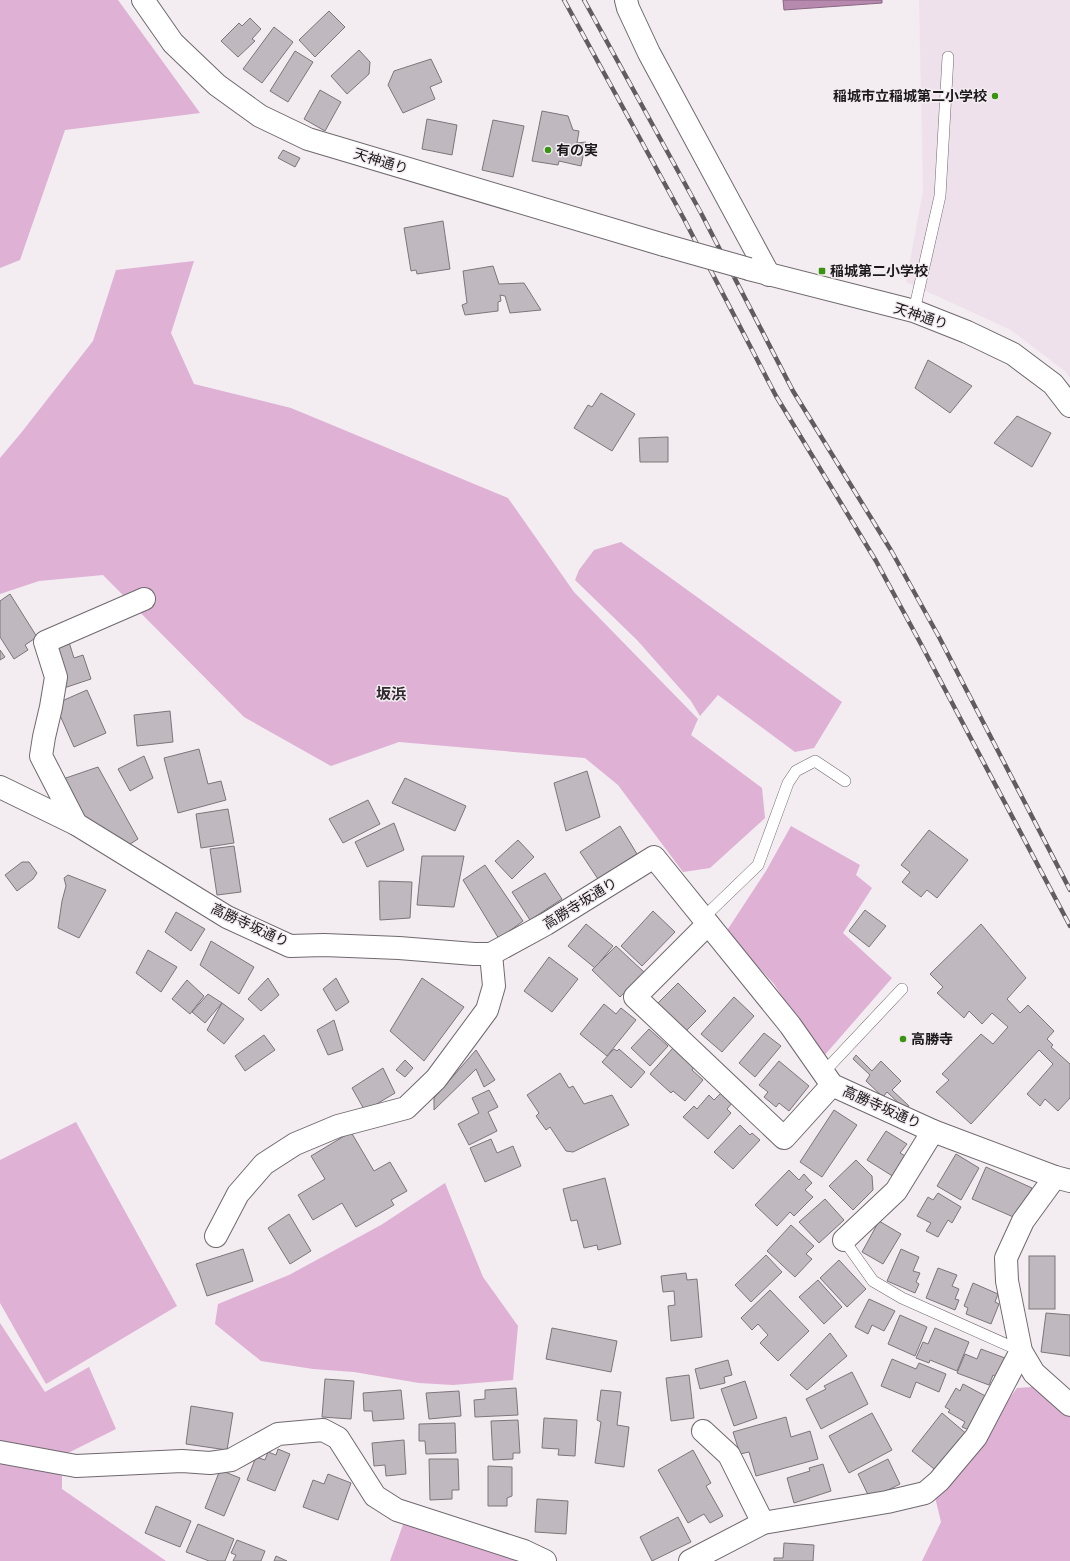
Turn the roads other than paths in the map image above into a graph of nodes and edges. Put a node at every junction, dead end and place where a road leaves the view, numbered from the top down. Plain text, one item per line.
1 (143, 0) edge
2 (626, 0) edge
3 (948, 57) dead end
4 (759, 272) junction
5 (914, 311) junction
6 (1070, 406) edge
7 (144, 599) dead end
8 (845, 781) dead end
9 (0, 787) edge
10 (76, 824) junction
11 (705, 921) junction
12 (492, 954) junction
13 (902, 989) dead end
14 (827, 1079) junction
15 (933, 1130) junction
16 (1062, 1179) edge
17 (216, 1236) dead end
18 (844, 1240) joint
19 (1021, 1351) junction
20 (1070, 1405) edge
21 (703, 1431) dead end
22 (0, 1452) edge
23 (763, 1523) junction
24 (545, 1561) edge
25 (690, 1561) edge

1 - 4 street, 天神通り, bridge
2 - 4 street
3 - 5 lane
4 - 5 street, 天神通り
5 - 6 street, 天神通り
7 - 10 street
8 - 11 lane
9 - 10 street, 高勝寺坂通り
10 - 12 street, 高勝寺坂通り
11 - 12 street, 高勝寺坂通り
11 - 14 street, 高勝寺坂通り
11 - 14 street
12 - 17 street
13 - 14 lane
14 - 15 street, 高勝寺坂通り
15 - 16 street, 高勝寺坂通り
15 - 18 street
16 - 19 street
18 - 19 lane
19 - 20 street
19 - 23 street
21 - 23 street
22 - 24 street
23 - 25 street

